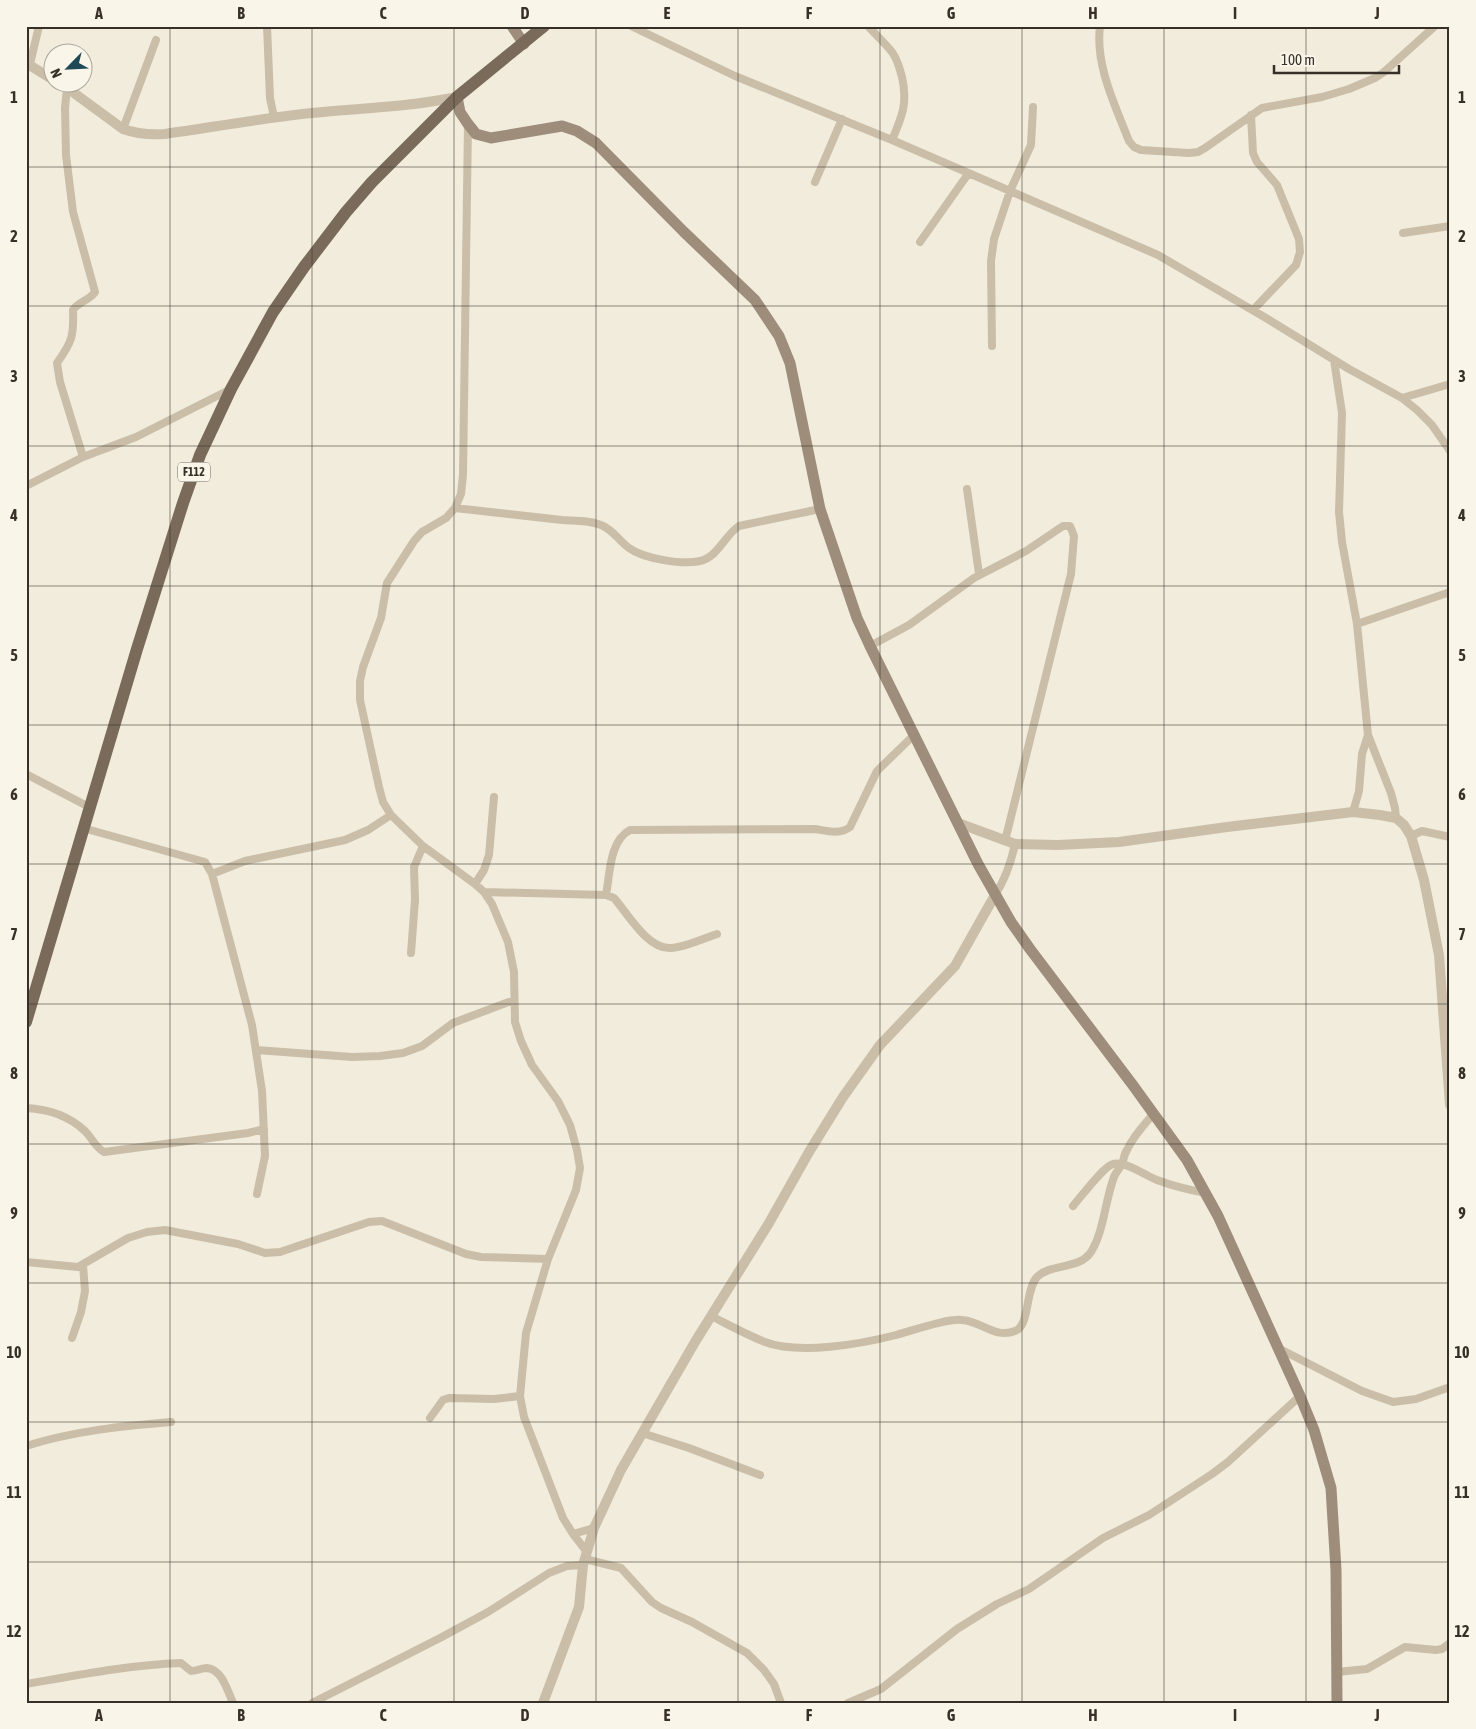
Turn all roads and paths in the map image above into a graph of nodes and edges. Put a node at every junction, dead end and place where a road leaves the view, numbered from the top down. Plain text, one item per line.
1 (39, 26) edge
2 (267, 26) edge
3 (512, 26) edge
4 (544, 26) edge
5 (631, 26) edge
6 (868, 26) edge
7 (1100, 26) edge
8 (1435, 26) edge
9 (156, 40) dead end
10 (524, 44) junction
11 (28, 64) edge
12 (42, 73) edge
13 (64, 92) edge
14 (73, 92) edge
15 (457, 97) junction
16 (1033, 107) dead end
17 (1251, 115) junction
18 (274, 117) junction
19 (842, 119) junction
20 (468, 124) junction
21 (123, 128) junction
22 (892, 140) junction
23 (968, 174) junction
24 (815, 182) dead end
25 (1010, 191) junction
26 (1450, 226) edge
27 (1403, 233) dead end
28 (920, 242) dead end
29 (1253, 310) junction
30 (992, 346) dead end
31 (1334, 360) junction
32 (1450, 384) edge
33 (231, 389) junction
34 (1402, 398) junction
35 (1450, 450) edge
36 (83, 457) junction
37 (26, 486) edge
38 (967, 489) dead end
39 (455, 508) junction
40 (820, 509) junction
41 (979, 574) junction
42 (1450, 592) edge
43 (1357, 624) junction
44 (870, 646) junction
45 (914, 735) junction
46 (1368, 735) junction
47 (26, 774) edge
48 (494, 797) dead end
49 (89, 807) junction
50 (1353, 812) junction
51 (391, 815) junction
52 (1396, 818) junction
53 (958, 823) junction
54 (83, 828) junction
55 (1410, 836) junction
56 (1450, 837) edge
57 (1010, 842) junction
58 (423, 846) junction
59 (212, 874) junction
60 (475, 884) junction
61 (484, 892) junction
62 (606, 895) junction
63 (996, 895) junction
64 (717, 934) dead end
65 (410, 953) dead end
66 (514, 1000) junction
67 (26, 1022) edge
68 (256, 1050) junction
69 (1450, 1105) edge
70 (26, 1108) edge
71 (1154, 1113) junction
72 (264, 1129) junction
73 (1122, 1164) junction
74 (1206, 1193) junction
75 (257, 1194) dead end
76 (1073, 1206) dead end
77 (548, 1258) junction
78 (26, 1262) edge
79 (83, 1265) junction
80 (711, 1316) junction
81 (72, 1338) dead end
82 (1278, 1348) junction
83 (1450, 1388) edge
84 (520, 1396) junction
85 (1300, 1396) junction
86 (430, 1418) dead end
87 (171, 1422) dead end
88 (642, 1433) junction
89 (26, 1446) edge
90 (760, 1475) dead end
91 (594, 1528) junction
92 (573, 1534) junction
93 (585, 1559) junction
94 (1450, 1644) edge
95 (1337, 1672) junction
96 (26, 1684) edge
97 (233, 1703) edge
98 (312, 1703) edge
99 (543, 1703) edge
100 (781, 1703) edge
101 (848, 1703) edge
102 (1337, 1703) edge

1 - 11 street
2 - 18 street
3 - 10 main road
4 - 10 main road, F112
5 - 19 street
6 - 22 street
7 - 17 street
8 - 17 street
9 - 21 street
10 - 15 main road, F112
11 - 12 street
13 - 36 street
14 - 21 street
15 - 18 street
15 - 20 main road
15 - 33 main road, F112
16 - 25 street
17 - 29 street
18 - 21 street
19 - 22 street
19 - 24 street
20 - 39 street
20 - 40 main road
22 - 23 street
23 - 25 street
23 - 28 street
25 - 29 street
25 - 30 street
26 - 27 street
29 - 31 street
31 - 34 street
31 - 43 street
32 - 34 street
33 - 36 street
33 - 49 main road, F112
34 - 35 street
36 - 37 street
38 - 41 street
39 - 40 street
39 - 51 street
40 - 44 main road
41 - 44 street
41 - 57 street
42 - 43 street
43 - 46 street
44 - 45 main road
45 - 53 main road
45 - 62 street
46 - 50 street
46 - 52 street
47 - 49 street
48 - 60 street
49 - 54 main road, F112
50 - 52 street
50 - 57 street
51 - 58 street
51 - 59 street
52 - 55 street
53 - 57 street
53 - 63 main road
54 - 59 street
54 - 67 main road, F112
55 - 56 street
55 - 69 street
57 - 63 street
58 - 60 street
58 - 65 street
59 - 68 street
60 - 61 street
61 - 62 street
61 - 66 street
62 - 64 street
63 - 71 main road
63 - 80 street
66 - 68 street
66 - 77 street
68 - 72 street
70 - 72 street
71 - 73 street
71 - 74 main road
72 - 75 street
73 - 74 street
73 - 76 street
73 - 80 street
74 - 82 main road
77 - 79 street
77 - 84 street
78 - 79 street
79 - 81 street
80 - 88 street
82 - 83 street
82 - 85 main road
84 - 86 street
84 - 92 street
85 - 95 main road
85 - 101 street
87 - 89 street
88 - 90 street
88 - 91 street
91 - 92 street
91 - 93 street
92 - 93 street
93 - 98 street
93 - 99 street
93 - 100 street
94 - 95 street
95 - 102 main road
96 - 97 street

